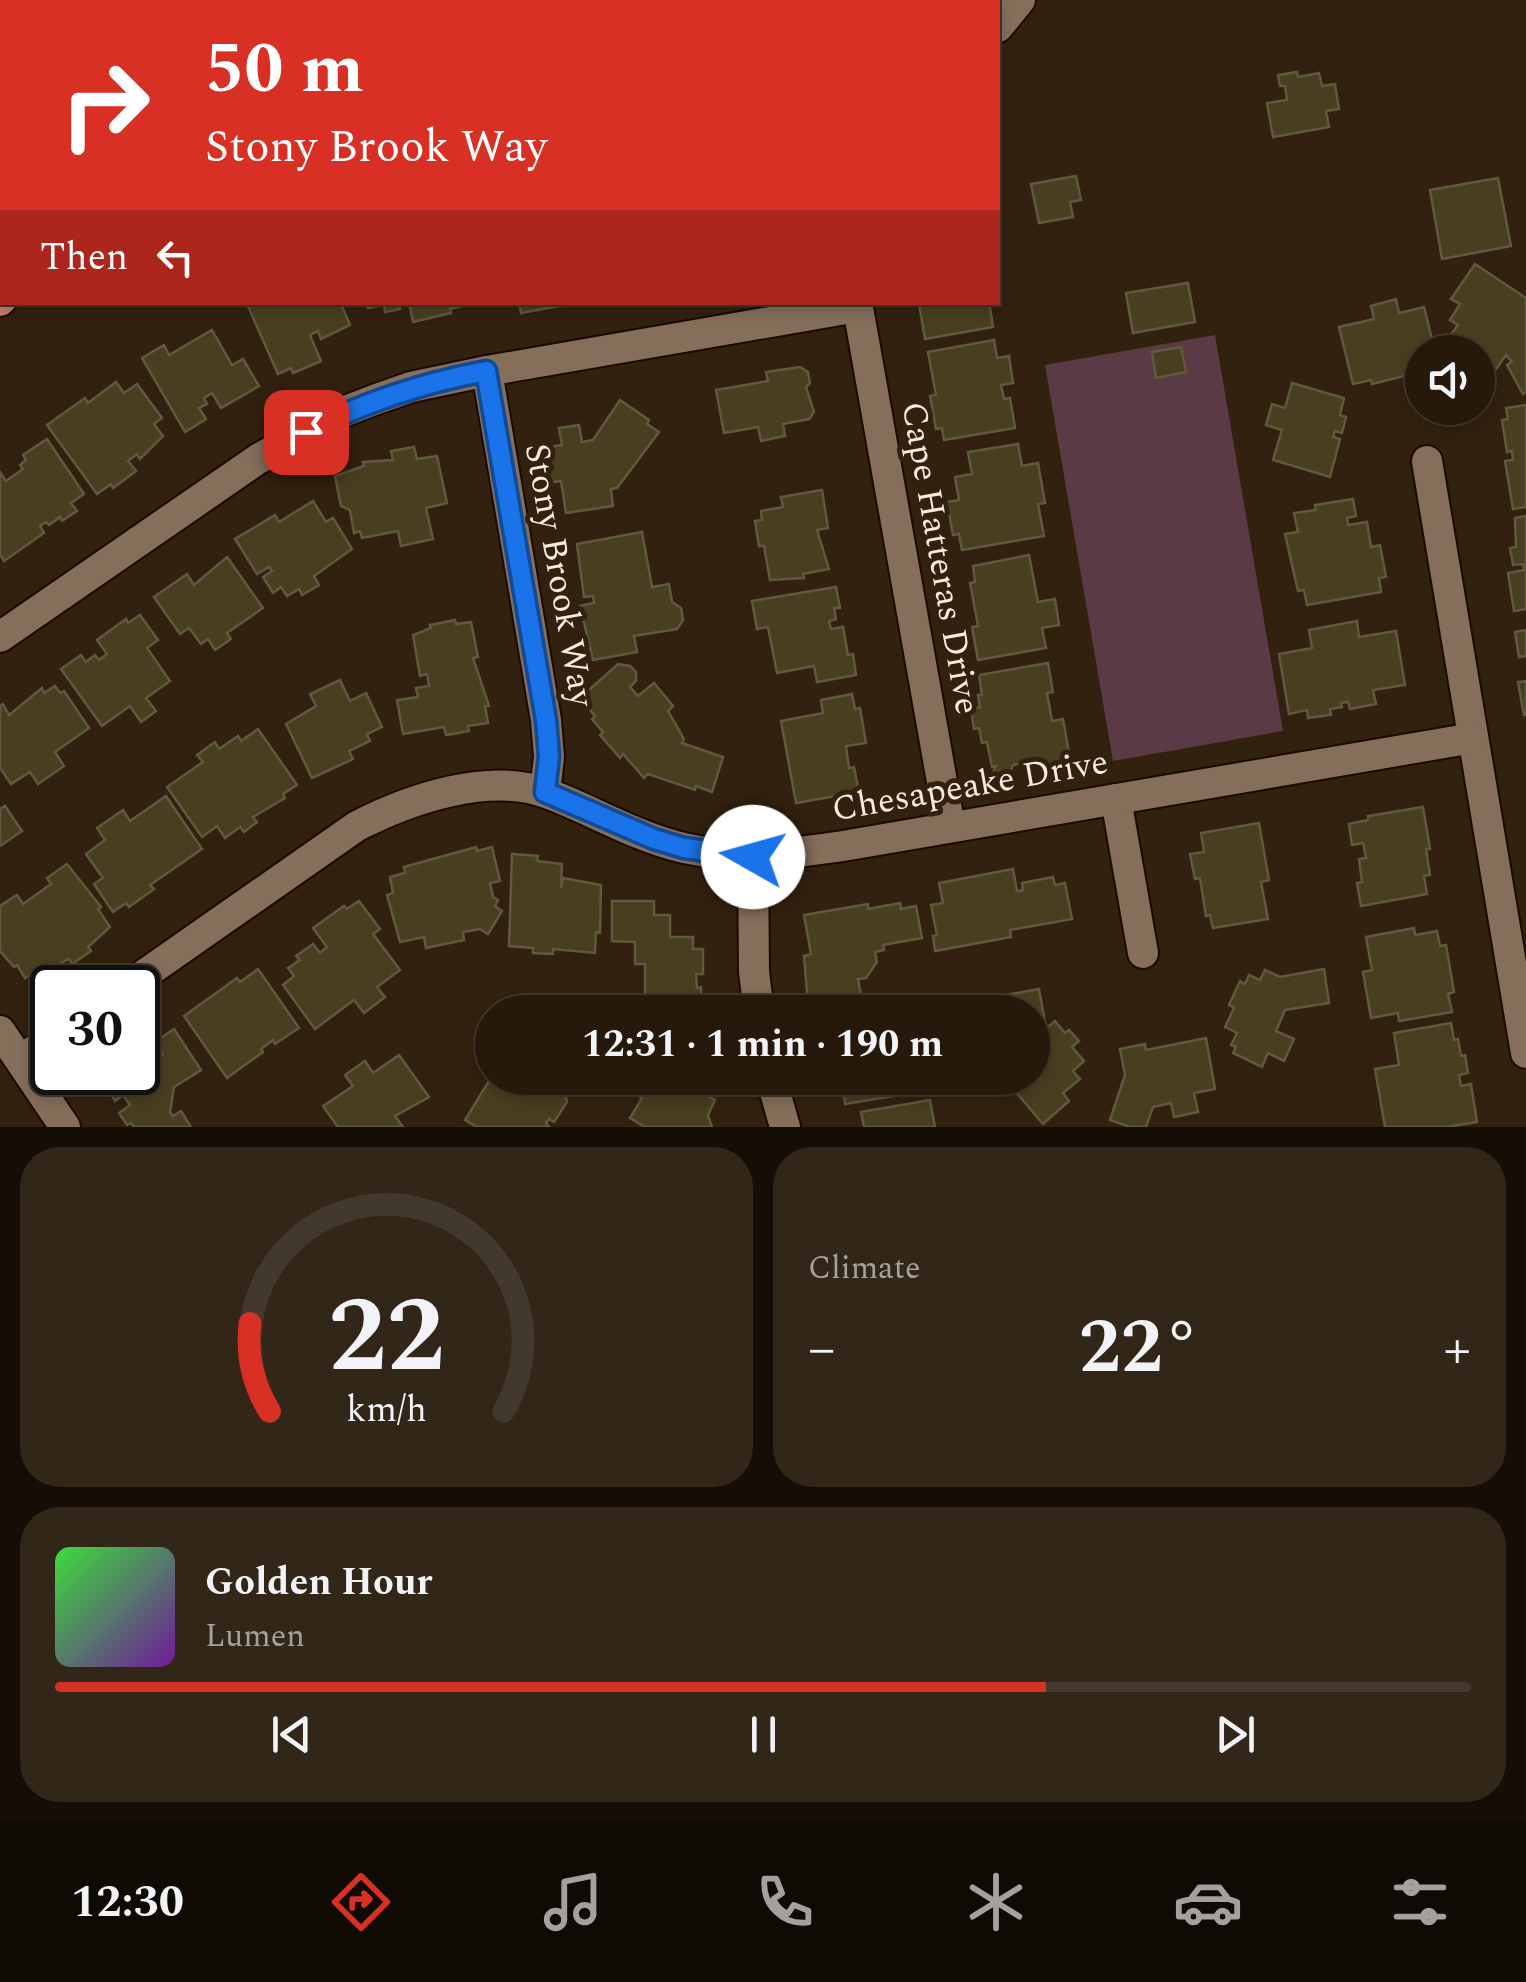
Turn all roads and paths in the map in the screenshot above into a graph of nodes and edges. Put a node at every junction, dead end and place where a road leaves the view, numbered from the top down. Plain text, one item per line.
1 (1020, 0) edge
2 (1000, 25) edge
3 (857, 305) edge
4 (486, 371) junction
5 (1426, 461) dead end
6 (0, 637) edge
7 (1473, 738) junction
8 (545, 792) junction
9 (1116, 799) junction
10 (950, 827) junction
11 (753, 857) junction
12 (1142, 953) dead end
13 (158, 965) edge
14 (757, 995) edge
15 (0, 1031) edge
16 (30, 1053) edge
17 (1526, 1053) edge
18 (20, 1060) junction
19 (776, 1095) edge
20 (65, 1127) edge
21 (785, 1127) edge

1 - 2 street
3 - 4 street
3 - 10 street, Cape Hatteras Drive
4 - 6 street
4 - 8 street, Stony Brook Way
5 - 7 street
7 - 9 street, Chesapeake Drive
7 - 17 street
8 - 11 street, Chesapeake Drive
8 - 13 street, Chesapeake Drive
9 - 10 street, Chesapeake Drive
9 - 12 street
10 - 11 street, Chesapeake Drive
11 - 14 street
15 - 18 street
16 - 18 street
18 - 20 street
19 - 21 street

